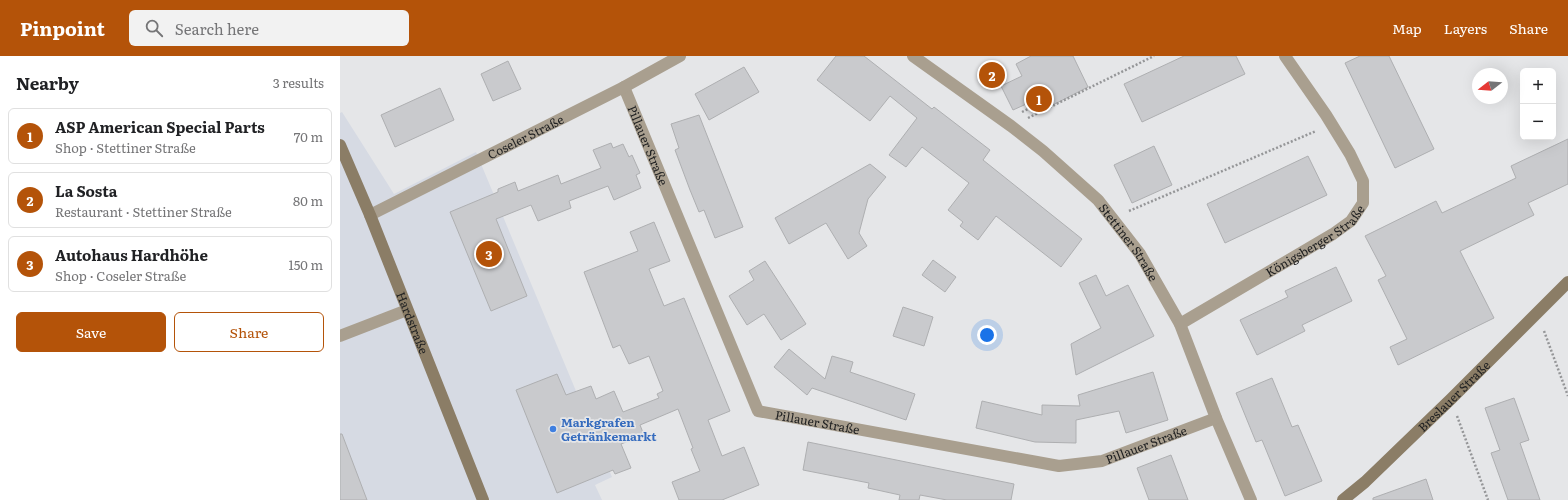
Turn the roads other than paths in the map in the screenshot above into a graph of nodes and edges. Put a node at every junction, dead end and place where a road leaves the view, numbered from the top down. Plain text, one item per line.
1 (680, 56) edge
2 (913, 56) edge
3 (1285, 56) edge
4 (624, 87) junction
5 (340, 145) edge
6 (370, 215) junction
7 (1566, 285) edge
8 (408, 310) junction
9 (1180, 324) junction
10 (340, 336) edge
11 (1216, 418) junction
12 (483, 500) edge
13 (1251, 500) edge
14 (1343, 500) edge

1 - 4 street, Coseler Straße
2 - 9 street, Stettiner Straße
3 - 9 street, Königsberger Straße
4 - 6 street, Coseler Straße
4 - 11 street, Pillauer Straße
5 - 6 street, Hardstraße
6 - 8 street, Hardstraße
7 - 14 street, Breslauer Straße
8 - 10 street
8 - 12 street, Hardstraße
9 - 11 street, Stettiner Straße
11 - 13 street, Stettiner Straße

